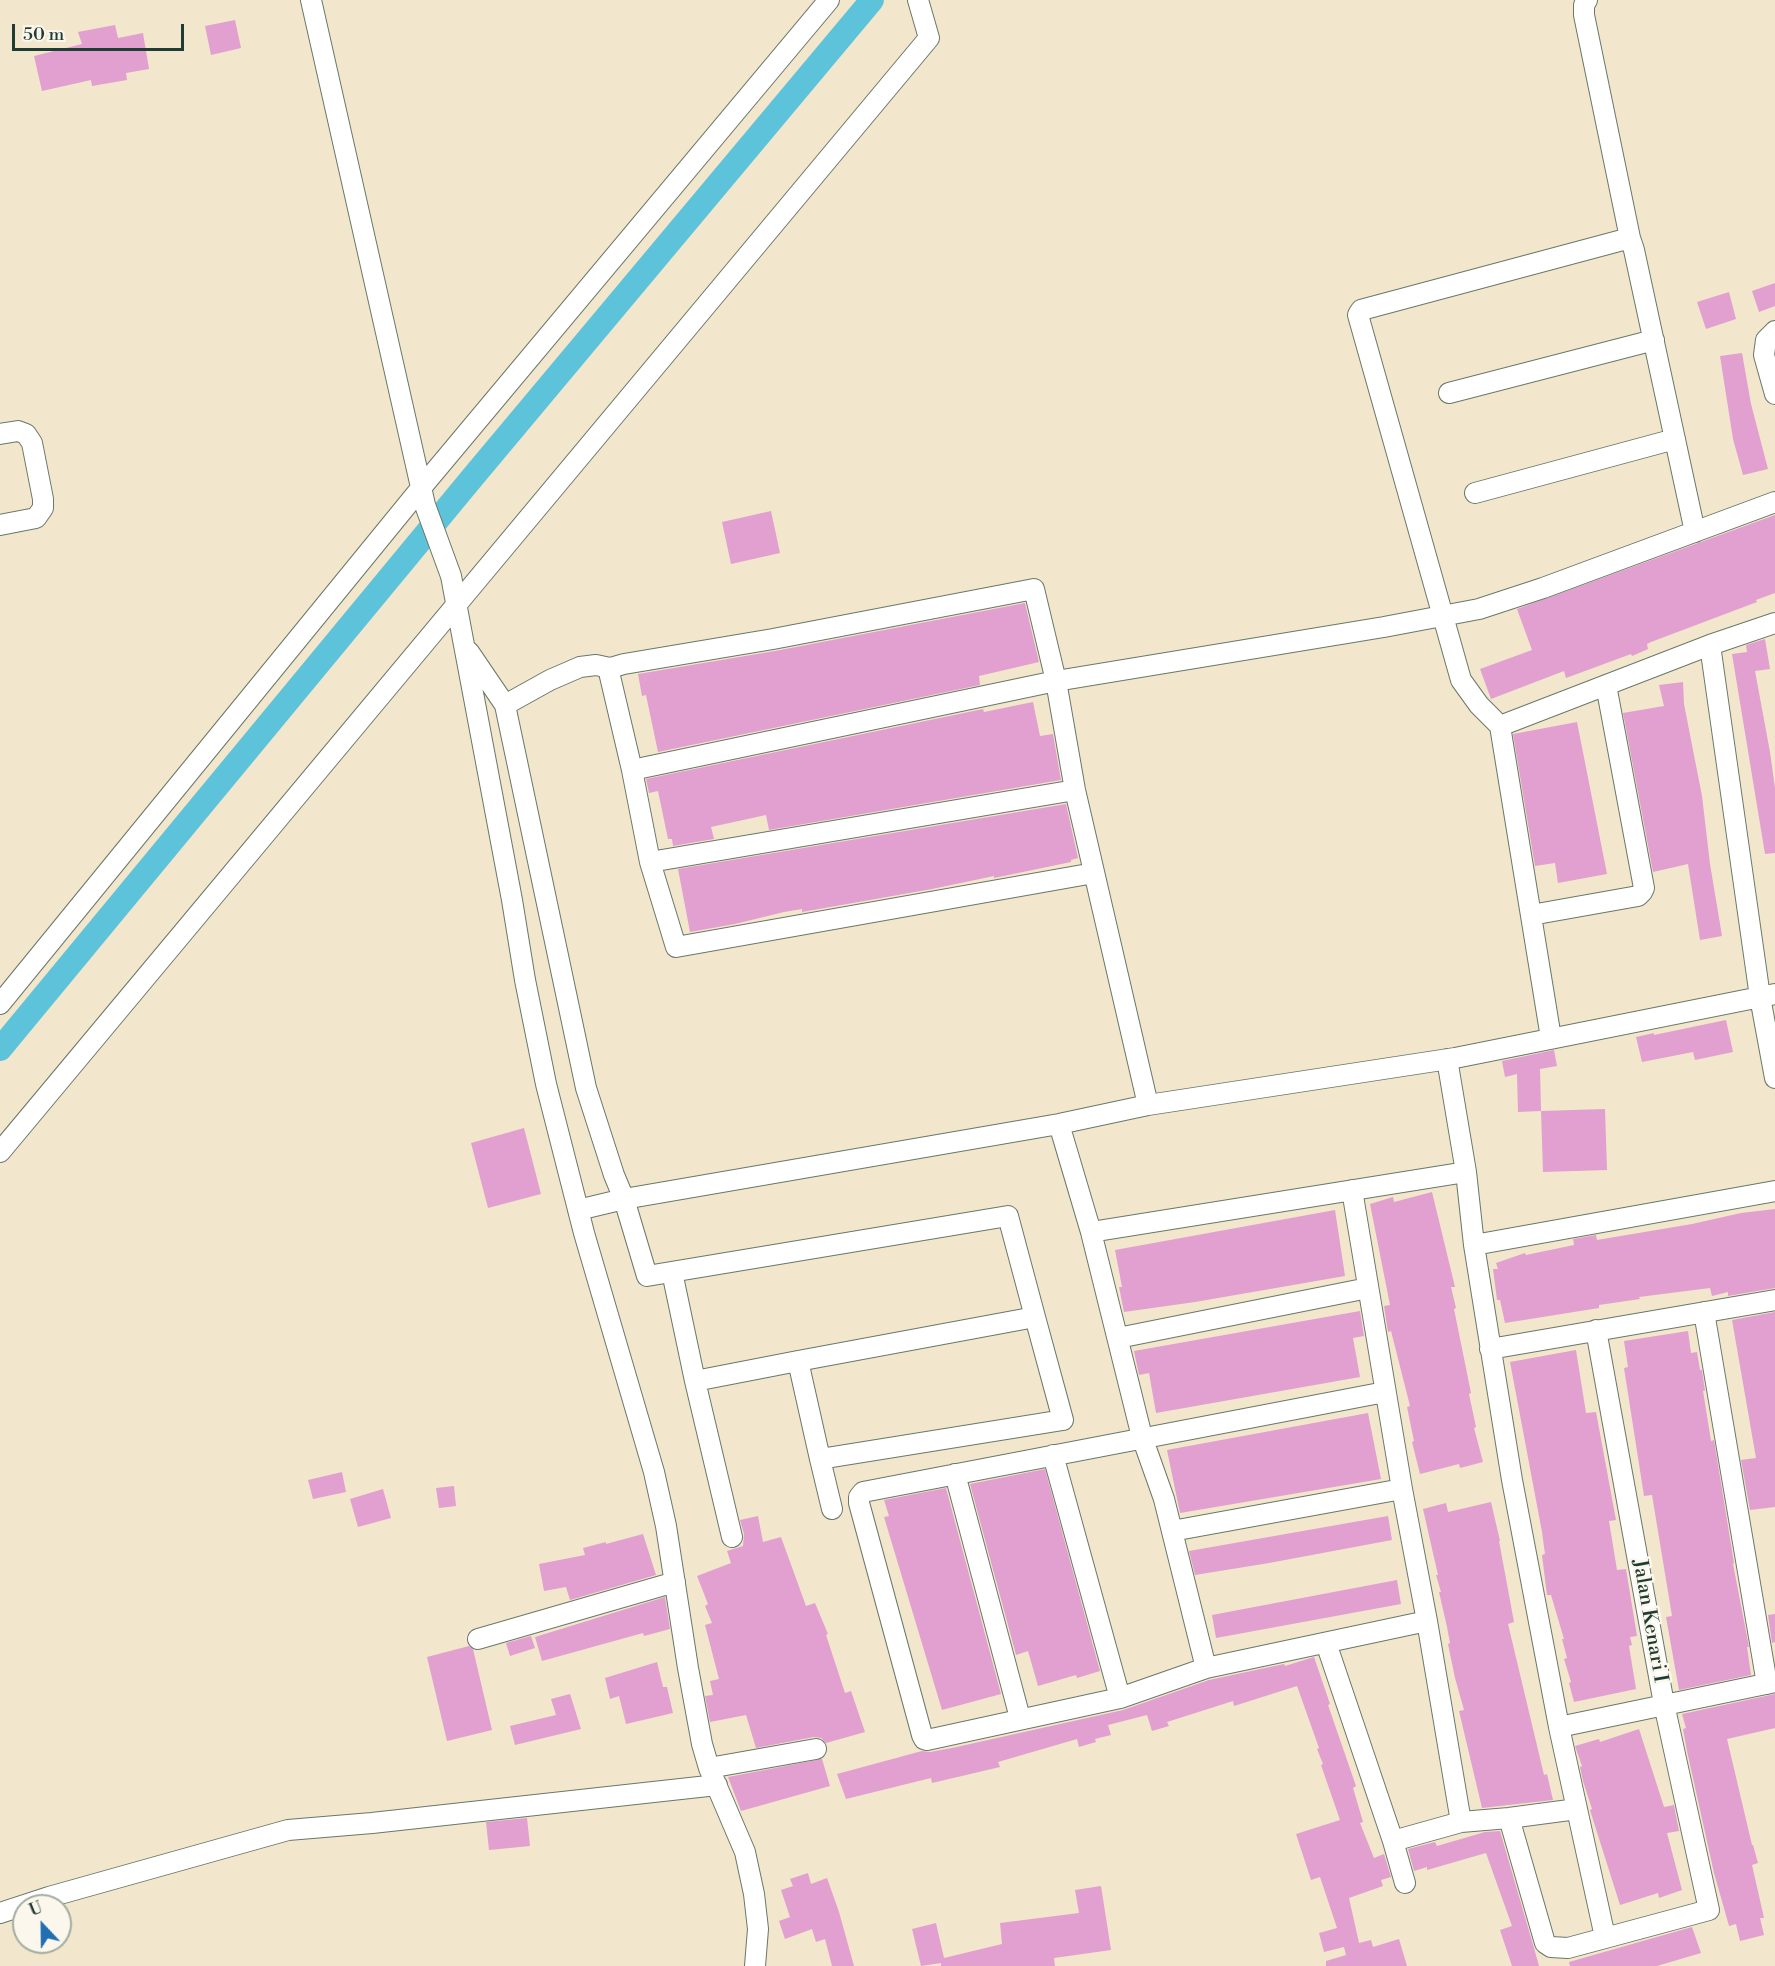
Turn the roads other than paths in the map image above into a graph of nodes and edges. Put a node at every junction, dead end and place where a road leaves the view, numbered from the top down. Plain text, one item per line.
1 (312, 0) edge
2 (829, 0) edge
3 (918, 0) edge
4 (1587, 0) edge
5 (1630, 238) junction
6 (1775, 331) edge
7 (1654, 340) junction
8 (1449, 393) dead end
9 (1775, 394) edge
10 (0, 434) edge
11 (1676, 439) junction
12 (1475, 493) dead end
13 (423, 496) junction
14 (1775, 502) edge
15 (0, 525) edge
16 (1695, 532) junction
17 (456, 605) junction
18 (1442, 616) junction
19 (1775, 623) edge
20 (464, 644) junction
21 (1710, 645) junction
22 (610, 668) junction
23 (1056, 681) junction
24 (1606, 686) junction
25 (505, 705) junction
26 (1500, 726) junction
27 (632, 770) junction
28 (1075, 790) junction
29 (650, 862) junction
30 (1095, 873) junction
31 (1531, 915) junction
32 (1768, 995) edge
33 (0, 1004) edge
34 (1551, 1038) junction
35 (1447, 1059) junction
36 (1775, 1078) edge
37 (1148, 1105) junction
38 (1059, 1124) junction
39 (0, 1152) edge
40 (1466, 1172) junction
41 (1352, 1190) junction
42 (1775, 1191) edge
43 (624, 1198) junction
44 (578, 1210) junction
45 (1090, 1232) junction
46 (1474, 1245) junction
47 (672, 1272) junction
48 (1368, 1288) junction
49 (1775, 1300) edge
50 (1704, 1312) junction
51 (1035, 1317) junction
52 (1596, 1330) junction
53 (1118, 1338) junction
54 (1491, 1349) junction
55 (798, 1361) junction
56 (695, 1381) junction
57 (1385, 1392) junction
58 (1142, 1437) junction
59 (1053, 1455) junction
60 (820, 1459) junction
61 (955, 1474) junction
62 (1401, 1489) junction
63 (832, 1509) dead end
64 (1172, 1531) junction
65 (732, 1537) dead end
66 (675, 1582) junction
67 (1427, 1621) junction
68 (478, 1640) dead end
69 (1326, 1643) junction
70 (1206, 1668) junction
71 (1771, 1683) edge
72 (1120, 1698) junction
73 (1664, 1704) junction
74 (1020, 1719) junction
75 (1559, 1727) junction
76 (816, 1749) dead end
77 (713, 1777) junction
78 (1577, 1809) junction
79 (1509, 1818) junction
80 (1461, 1822) junction
81 (1393, 1841) junction
82 (1405, 1884) dead end
83 (0, 1913) edge
84 (1605, 1938) junction
85 (756, 1966) edge

1 - 13 street
2 - 13 street
3 - 17 street
4 - 5 street
5 - 7 street
5 - 18 street
6 - 9 street
7 - 8 street
7 - 11 street
10 - 15 street
11 - 12 street
11 - 16 street
13 - 17 street
13 - 33 street
14 - 16 street
16 - 18 street
17 - 20 street
17 - 39 street
18 - 23 street
18 - 26 street
19 - 21 street
20 - 25 street
20 - 44 street
21 - 24 street
21 - 32 street
22 - 23 street
22 - 25 street
22 - 27 street
23 - 27 street
23 - 28 street
24 - 26 street
24 - 31 street
25 - 43 street
26 - 31 street
27 - 29 street
28 - 29 street
28 - 30 street
29 - 30 street
30 - 37 street
31 - 34 street
32 - 34 street
32 - 36 street
34 - 35 street
35 - 37 street
35 - 40 street
37 - 38 street
38 - 43 street
38 - 45 street
40 - 41 street
40 - 46 street
41 - 45 street
41 - 48 street
42 - 46 street
43 - 44 street
43 - 47 street
44 - 66 street
45 - 53 street
46 - 54 street
47 - 51 street
47 - 56 street
48 - 53 street
48 - 57 street
49 - 50 street
50 - 52 street
50 - 71 street
51 - 55 street
51 - 60 street
52 - 54 street
52 - 73 street, Jalan Kenari I
53 - 58 street
54 - 75 street
55 - 56 street
55 - 60 street
56 - 65 street
57 - 58 street
57 - 62 street
58 - 59 street
58 - 64 street
59 - 61 street
59 - 72 street
60 - 63 street
61 - 74 street
61 - 74 street
62 - 64 street
62 - 67 street
64 - 70 street
66 - 68 street
66 - 77 street
67 - 69 street
67 - 80 street
69 - 70 street
69 - 81 street
70 - 72 street
71 - 73 street
72 - 74 street
73 - 75 street
73 - 84 street, Jalan Kenari I
75 - 78 street
76 - 77 street
77 - 83 street
77 - 85 street
78 - 79 street
78 - 84 street
79 - 80 street
79 - 84 street
80 - 81 street
81 - 82 street

